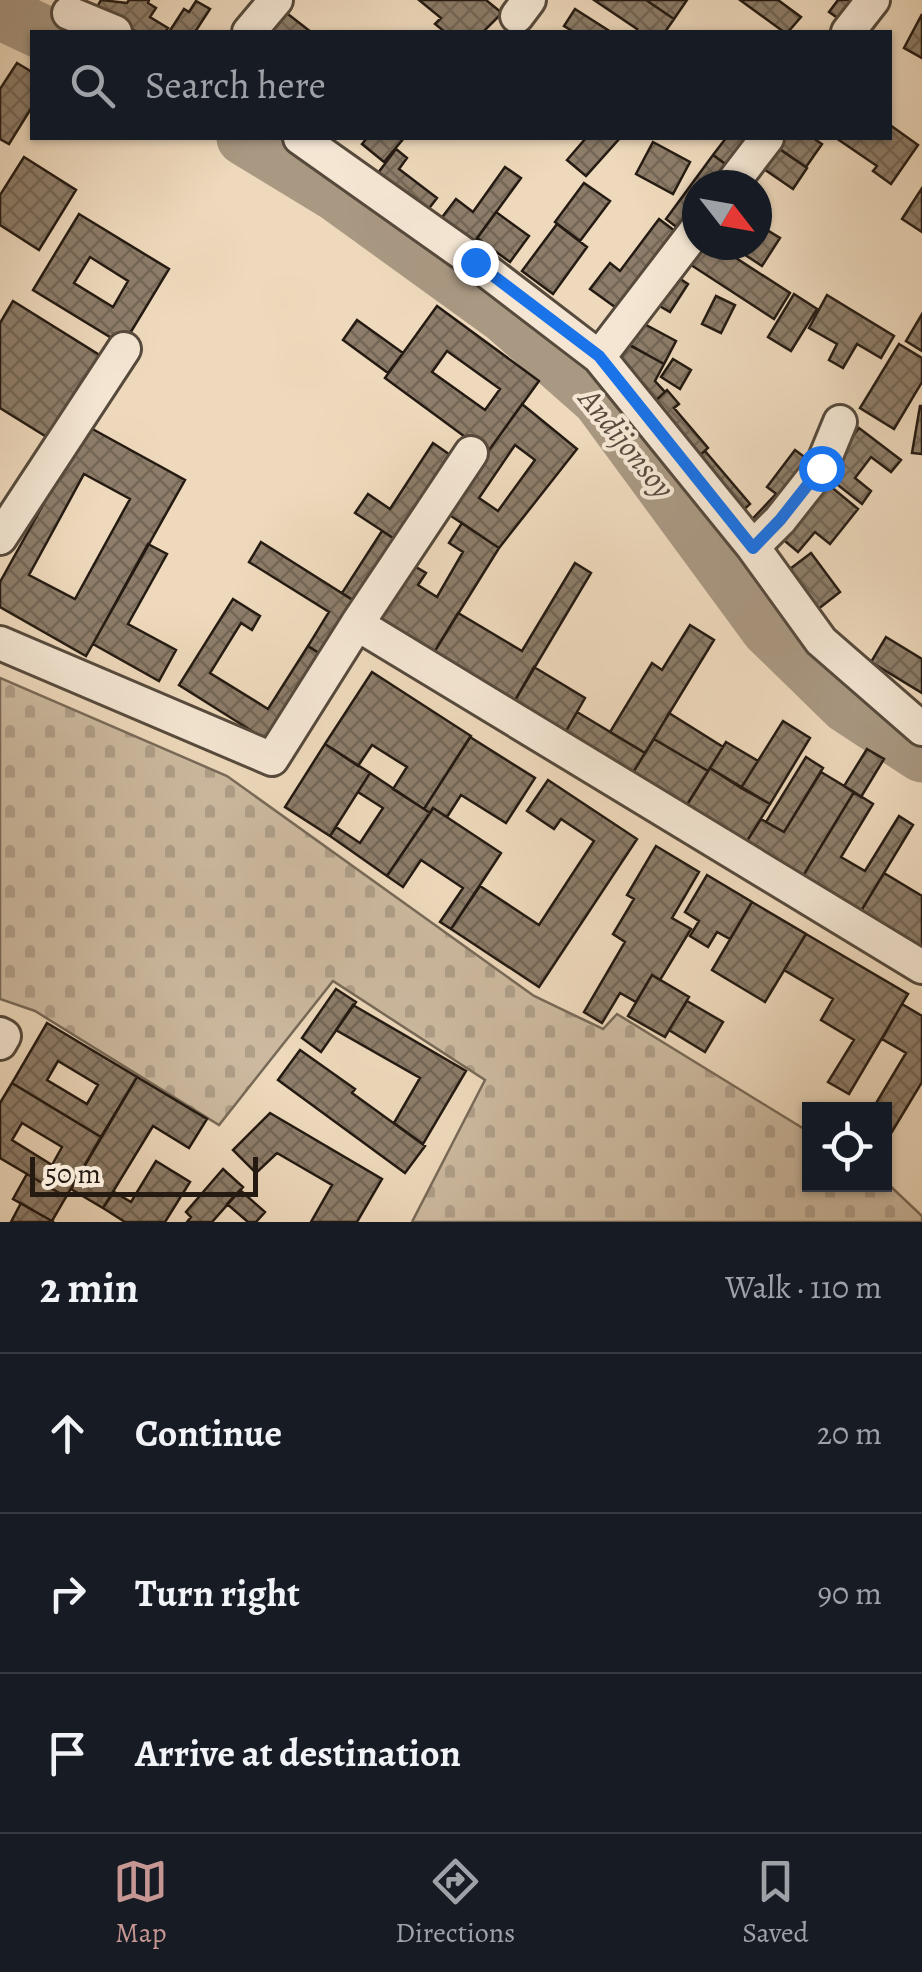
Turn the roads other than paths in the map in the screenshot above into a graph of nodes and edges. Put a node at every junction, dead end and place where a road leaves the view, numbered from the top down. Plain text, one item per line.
1 (276, 0) edge
2 (873, 0) edge
3 (69, 13) dead end
4 (109, 30) edge
5 (250, 30) edge
6 (850, 30) edge
7 (303, 140) edge
8 (765, 140) edge
9 (742, 170) edge
10 (682, 248) edge
11 (124, 349) dead end
12 (599, 356) junction
13 (840, 422) dead end
14 (471, 453) dead end
15 (0, 538) edge
16 (753, 548) junction
17 (357, 624) junction
18 (0, 642) edge
19 (922, 729) edge
20 (922, 967) edge
21 (0, 1034) edge
22 (0, 1043) edge

1 - 5 street
2 - 6 street
3 - 4 street
7 - 12 street
8 - 9 street
10 - 12 street
11 - 15 street
12 - 16 street
13 - 16 street
14 - 17 street
16 - 19 street
17 - 18 street
17 - 20 street
21 - 22 street

